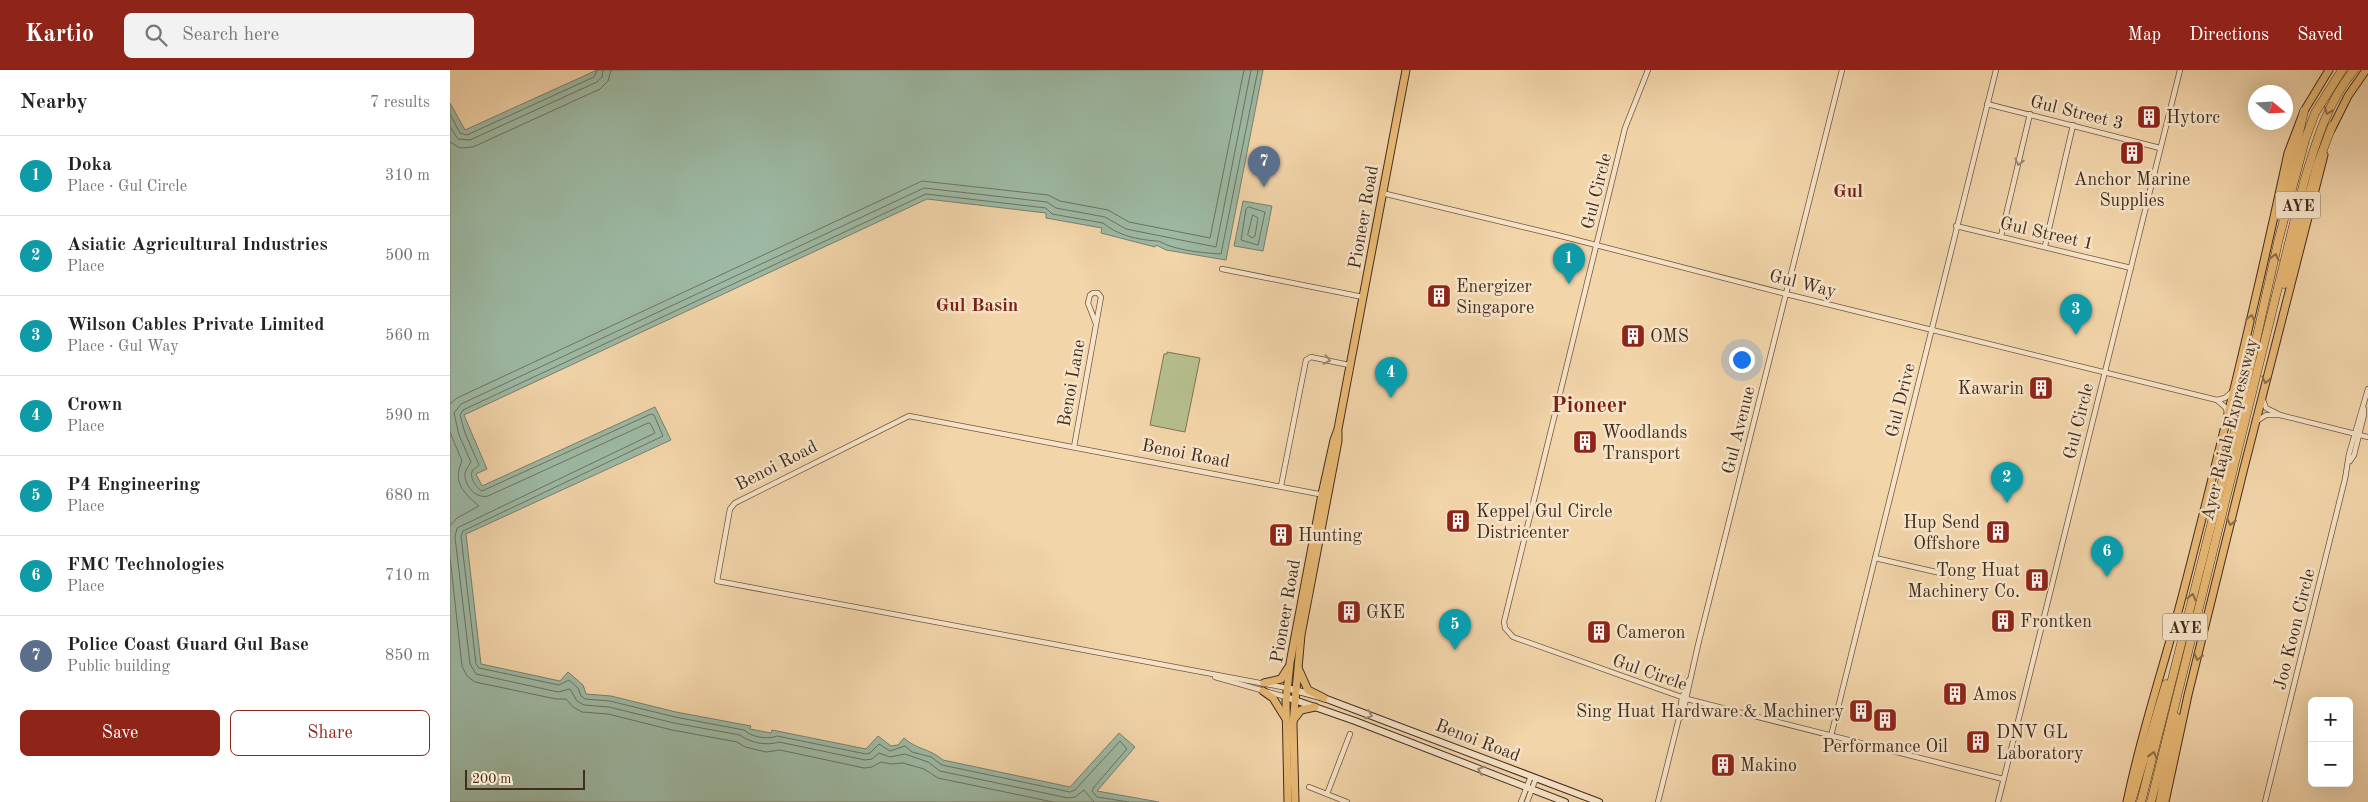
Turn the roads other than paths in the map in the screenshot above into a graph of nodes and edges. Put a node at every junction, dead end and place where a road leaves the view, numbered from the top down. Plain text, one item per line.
1 (1406, 70) edge
2 (1648, 70) edge
3 (1842, 70) edge
4 (1996, 70) edge
5 (2180, 70) edge
6 (2329, 70) edge
7 (2342, 70) edge
8 (2354, 70) edge
9 (2366, 70) edge
10 (1987, 104) junction
11 (2304, 111) junction
12 (2030, 114) junction
13 (2073, 125) junction
14 (2332, 126) junction
15 (2160, 148) junction
16 (1382, 193) junction
17 (1956, 226) junction
18 (2001, 236) junction
19 (2279, 238) junction
20 (1597, 245) junction
21 (2045, 246) junction
22 (2131, 268) junction
23 (1222, 269) dead end
24 (1786, 294) junction
25 (1363, 298) junction
26 (1096, 324) junction
27 (1932, 329) junction
28 (2264, 348) junction
29 (1349, 365) junction
30 (2104, 372) junction
31 (2368, 388) edge
32 (2234, 389) junction
33 (2262, 396) junction
34 (2217, 400) junction
35 (2280, 415) junction
36 (2228, 416) junction
37 (2255, 424) junction
38 (2357, 434) junction
39 (2368, 437) edge
40 (1074, 447) junction
41 (1281, 486) junction
42 (1325, 495) junction
43 (1875, 558) junction
44 (1949, 574) dead end
45 (2179, 650) junction
46 (1290, 663) junction
47 (1298, 665) junction
48 (1201, 673) junction
49 (1264, 687) junction
50 (1287, 688) junction
51 (1295, 690) junction
52 (1286, 697) junction
53 (1324, 698) junction
54 (1684, 699) junction
55 (1294, 700) junction
56 (2177, 702) junction
57 (1315, 707) junction
58 (1286, 719) junction
59 (1293, 724) junction
60 (1350, 734) dead end
61 (1830, 736) junction
62 (1534, 777) junction
63 (2003, 779) junction
64 (1309, 787) dead end
65 (1529, 789) junction
66 (1327, 794) junction
67 (1288, 802) edge
68 (1295, 802) edge
69 (1347, 802) edge
70 (1522, 802) edge
71 (1527, 802) edge
72 (1564, 802) edge
73 (1599, 802) edge
74 (1658, 802) edge
75 (1998, 802) edge
76 (2129, 802) edge
77 (2142, 802) edge
78 (2151, 802) edge
79 (2160, 802) edge
80 (2165, 802) edge
81 (2265, 802) edge

1 - 16 main road, Pioneer Road
2 - 20 street, Gul Circle
3 - 24 street, Gul Avenue
4 - 10 street, Gul Drive
5 - 15 street, Gul Circle
6 - 11 main road
7 - 19 highway, Ayer Rajah Expressway / AYE
8 -> 28 highway, Ayer Rajah Expressway / AYE
9 - 14 main road
10 - 12 street, Gul Street 3
10 - 17 street, Gul Drive
11 - 19 highway
32 -> 11 main road
12 - 13 street, Gul Street 3
12 -> 18 street
13 - 15 street, Gul Street 3
13 - 21 street
14 - 28 highway
14 -> 33 main road
15 - 22 street, Gul Circle
16 - 20 street, Gul Way
16 - 25 main road, Pioneer Road
17 - 18 street, Gul Street 1
17 - 27 street, Gul Drive
18 - 21 street, Gul Street 1
45 -> 19 highway, Ayer Rajah Expressway / AYE
20 - 24 street, Gul Way
20 - 54 street, Gul Circle
21 - 22 street, Gul Street 1
22 - 30 street, Gul Circle
23 - 25 street
24 - 27 street, Gul Way
24 - 54 street, Gul Avenue
25 - 29 main road, Pioneer Road
26 - 26 street, Benoi Lane
26 - 40 street, Benoi Lane
27 - 30 street, Gul Way
27 - 43 street, Gul Drive
28 - 56 highway, Ayer Rajah Expressway / AYE
41 -> 29 street
29 - 42 main road, Pioneer Road
30 - 34 street, Gul Way
30 - 63 street, Gul Circle
31 - 38 street, Joo Koon Circle
32 - 34 street
32 - 36 main road
33 - 35 street
33 - 37 main road
34 - 36 street
35 - 37 street
35 - 38 street
36 - 76 main road
37 -> 80 main road
38 - 39 street
38 - 81 street, Joo Koon Circle
40 - 41 street, Benoi Road
40 - 48 street, Benoi Road
41 - 42 street, Benoi Road
42 - 46 main road, Pioneer Road
42 - 47 main road, Pioneer Road
43 - 44 street
43 - 61 street, Gul Drive
45 - 76 highway
77 -> 45 highway, Ayer Rajah Expressway / AYE
46 - 49 main road
46 - 50 main road, Pioneer Road
47 - 51 main road, Pioneer Road
47 - 53 main road
48 - 49 street, Benoi Road
48 - 49 street, Benoi Road
49 - 50 street, Benoi Road
49 - 52 street, Benoi Road
49 - 58 main road
50 - 51 main road, Benoi Road
50 - 52 main road, Pioneer Road
51 - 53 main road, Benoi Road
51 - 55 main road, Pioneer Road
52 - 55 main road, Benoi Road
52 - 58 main road, Pioneer Road
53 -> 62 main road, Benoi Road
54 - 61 street, Gul Circle
54 - 74 street, Gul Avenue
55 - 57 main road, Benoi Road
55 - 59 main road, Pioneer Road
56 - 78 highway, Ayer Rajah Expressway / AYE
56 - 79 highway
57 - 59 main road
65 -> 57 main road, Benoi Road
58 - 67 main road, Pioneer Road
59 - 68 main road, Pioneer Road
60 - 66 street
61 - 63 street, Gul Circle
62 - 65 street
62 - 73 main road, Benoi Road
63 - 75 street, Gul Circle
64 - 66 street
65 - 70 street
65 - 71 street
65 - 72 main road, Benoi Road
66 - 69 street

